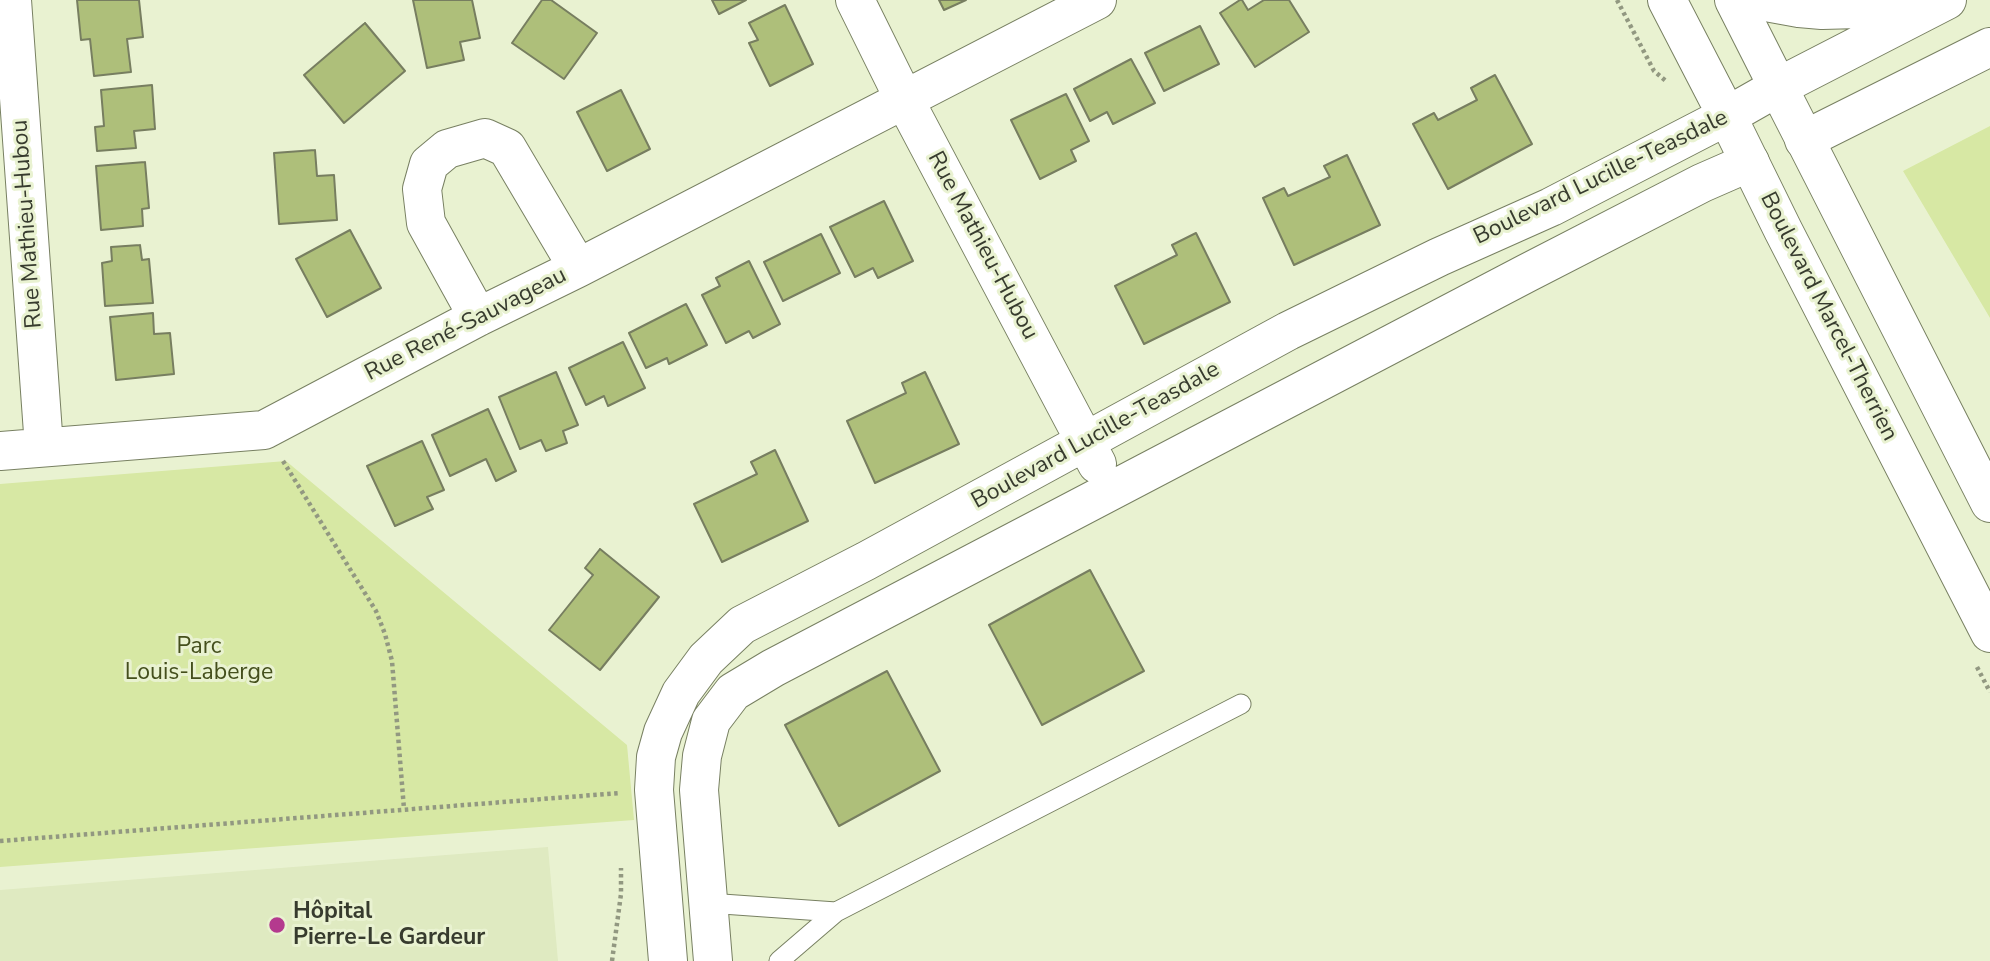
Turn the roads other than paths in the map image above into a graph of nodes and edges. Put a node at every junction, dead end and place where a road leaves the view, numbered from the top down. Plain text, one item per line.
1 (12, 0) edge
2 (855, 0) edge
3 (1097, 0) edge
4 (1667, 0) edge
5 (1734, 0) edge
6 (1755, 0) edge
7 (1935, 6) edge
8 (1990, 47) edge
9 (1778, 87) junction
10 (904, 99) junction
11 (1727, 116) junction
12 (1804, 140) junction
13 (1750, 162) junction
14 (578, 268) junction
15 (478, 317) junction
16 (1086, 442) junction
17 (44, 447) junction
18 (0, 451) edge
19 (1110, 491) junction
20 (1990, 503) edge
21 (1990, 633) edge
22 (1241, 704) dead end
23 (708, 903) junction
24 (835, 912) junction
25 (668, 961) edge
26 (713, 961) edge
27 (779, 961) edge

1 - 17 main road, Rue Mathieu-Hubou
2 - 10 main road, Rue Mathieu-Hubou
3 - 10 main road, Rue René-Sauvageau
4 - 11 main road, Boulevard Marcel-Therrien
5 - 9 main road
6 - 7 main road
7 - 9 main road, Boulevard Lucille-Teasdale
8 - 12 main road
9 - 11 main road, Boulevard Lucille-Teasdale
9 - 12 main road
10 - 14 main road, Rue René-Sauvageau
10 - 16 main road, Rue Mathieu-Hubou
11 - 13 main road, Boulevard Marcel-Therrien
11 - 16 main road, Boulevard Lucille-Teasdale
12 - 13 main road
12 - 20 main road
13 - 19 main road
13 - 21 main road, Boulevard Marcel-Therrien
14 - 15 main road, Rue René-Sauvageau
14 - 15 main road
15 - 17 main road, Rue René-Sauvageau
16 - 19 main road, Rue Mathieu-Hubou
16 - 25 main road, Boulevard Lucille-Teasdale
17 - 18 main road, Rue René-Sauvageau
19 - 23 main road
22 - 24 lane
23 - 24 lane
23 - 26 main road
24 - 27 lane

